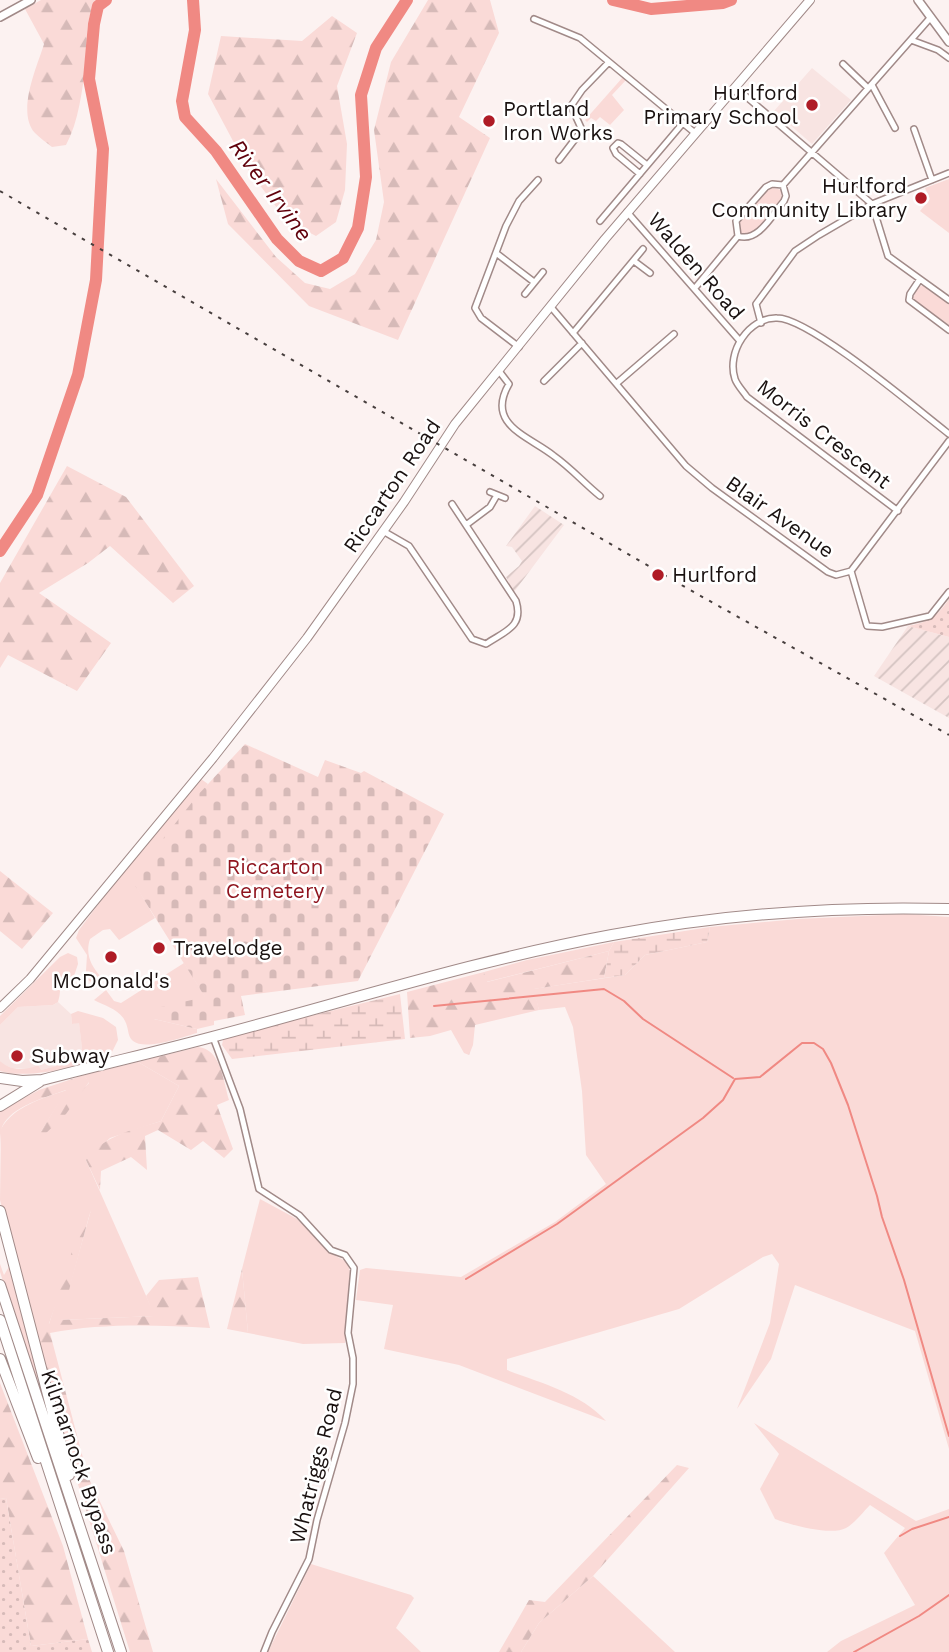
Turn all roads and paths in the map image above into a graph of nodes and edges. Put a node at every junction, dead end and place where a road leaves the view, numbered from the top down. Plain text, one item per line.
1 (31, 0) edge
2 (810, 0) edge
3 (918, 0) edge
4 (0, 17) edge
5 (931, 17) junction
6 (534, 19) dead end
7 (911, 40) junction
8 (949, 43) edge
9 (949, 58) edge
10 (609, 62) junction
11 (843, 64) dead end
12 (735, 87) junction
13 (870, 87) junction
14 (683, 123) junction
15 (895, 128) dead end
16 (914, 129) dead end
17 (695, 133) junction
18 (812, 152) junction
19 (559, 160) dead end
20 (648, 165) junction
21 (949, 173) edge
22 (640, 174) junction
23 (538, 180) dead end
24 (932, 180) junction
25 (783, 185) junction
26 (872, 204) junction
27 (628, 212) junction
28 (600, 221) dead end
29 (738, 236) junction
30 (643, 249) dead end
31 (496, 253) junction
32 (634, 261) junction
33 (543, 272) dead end
34 (650, 273) dead end
35 (920, 279) junction
36 (534, 282) junction
37 (695, 288) junction
38 (525, 295) dead end
39 (949, 300) edge
40 (551, 307) junction
41 (761, 323) junction
42 (949, 330) edge
43 (573, 333) junction
44 (674, 334) dead end
45 (740, 341) junction
46 (582, 343) junction
47 (519, 347) junction
48 (499, 371) junction
49 (544, 381) dead end
50 (617, 383) junction
51 (949, 434) edge
52 (949, 441) edge
53 (490, 492) dead end
54 (497, 495) junction
55 (600, 496) dead end
56 (505, 498) dead end
57 (452, 504) dead end
58 (898, 511) junction
59 (466, 525) junction
60 (383, 531) junction
61 (851, 571) junction
62 (949, 592) edge
63 (949, 909) edge
64 (0, 1006) edge
65 (213, 1037) junction
66 (0, 1078) edge
67 (42, 1080) junction
68 (0, 1106) edge
69 (0, 1211) edge
70 (0, 1285) edge
71 (0, 1320) edge
72 (0, 1359) edge
73 (78, 1559) junction
74 (93, 1562) junction
75 (108, 1652) edge
76 (121, 1652) edge
77 (264, 1652) edge

1 - 4 main road
2 - 12 main road, Riccarton Road
3 - 5 main road
5 - 7 street
5 - 8 main road
6 - 10 street
7 - 9 street
7 - 13 street
10 - 14 street
10 - 19 street
11 - 13 street
12 - 17 main road, Riccarton Road
12 - 18 street
13 - 15 street
13 - 18 street
14 - 17 street
14 - 20 street
16 - 24 street
17 - 27 main road, Riccarton Road
18 - 25 street
18 - 26 street
20 - 22 street
20 - 22 street
21 - 24 street
22 - 28 street
23 - 31 street
24 - 26 street
25 - 29 street
25 - 29 street
26 - 35 street
26 - 41 street
27 - 37 street, Walden Road
27 - 40 main road, Riccarton Road
29 - 37 street
30 - 32 street
31 - 36 street
31 - 47 street
32 - 34 street
32 - 43 street
33 - 36 street
35 - 39 street
35 - 42 street
36 - 38 street
37 - 45 street, Walden Road
40 - 43 street, Blair Avenue
40 - 47 main road, Riccarton Road
41 - 45 street
41 - 51 street
43 - 46 street, Blair Avenue
44 - 50 street
45 - 58 street, Morris Crescent
46 - 49 street
46 - 50 street, Blair Avenue
47 - 48 main road, Riccarton Road
48 - 55 street
48 - 60 main road, Riccarton Road
50 - 61 street, Blair Avenue
52 - 58 street, Blair Avenue
53 - 54 street
54 - 56 street
54 - 59 street
57 - 59 street
58 - 61 street, Blair Avenue
59 - 60 street
60 - 64 main road, Riccarton Road
61 - 62 street
63 - 65 highway
65 - 67 highway
65 - 77 street, Whatriggs Road
66 - 67 highway
67 - 68 highway
69 - 74 highway
70 - 74 highway, Kilmarnock Bypass
71 - 73 highway, Kilmarnock Bypass
72 - 73 highway
73 - 75 highway, Kilmarnock Bypass
74 - 76 highway, Kilmarnock Bypass

